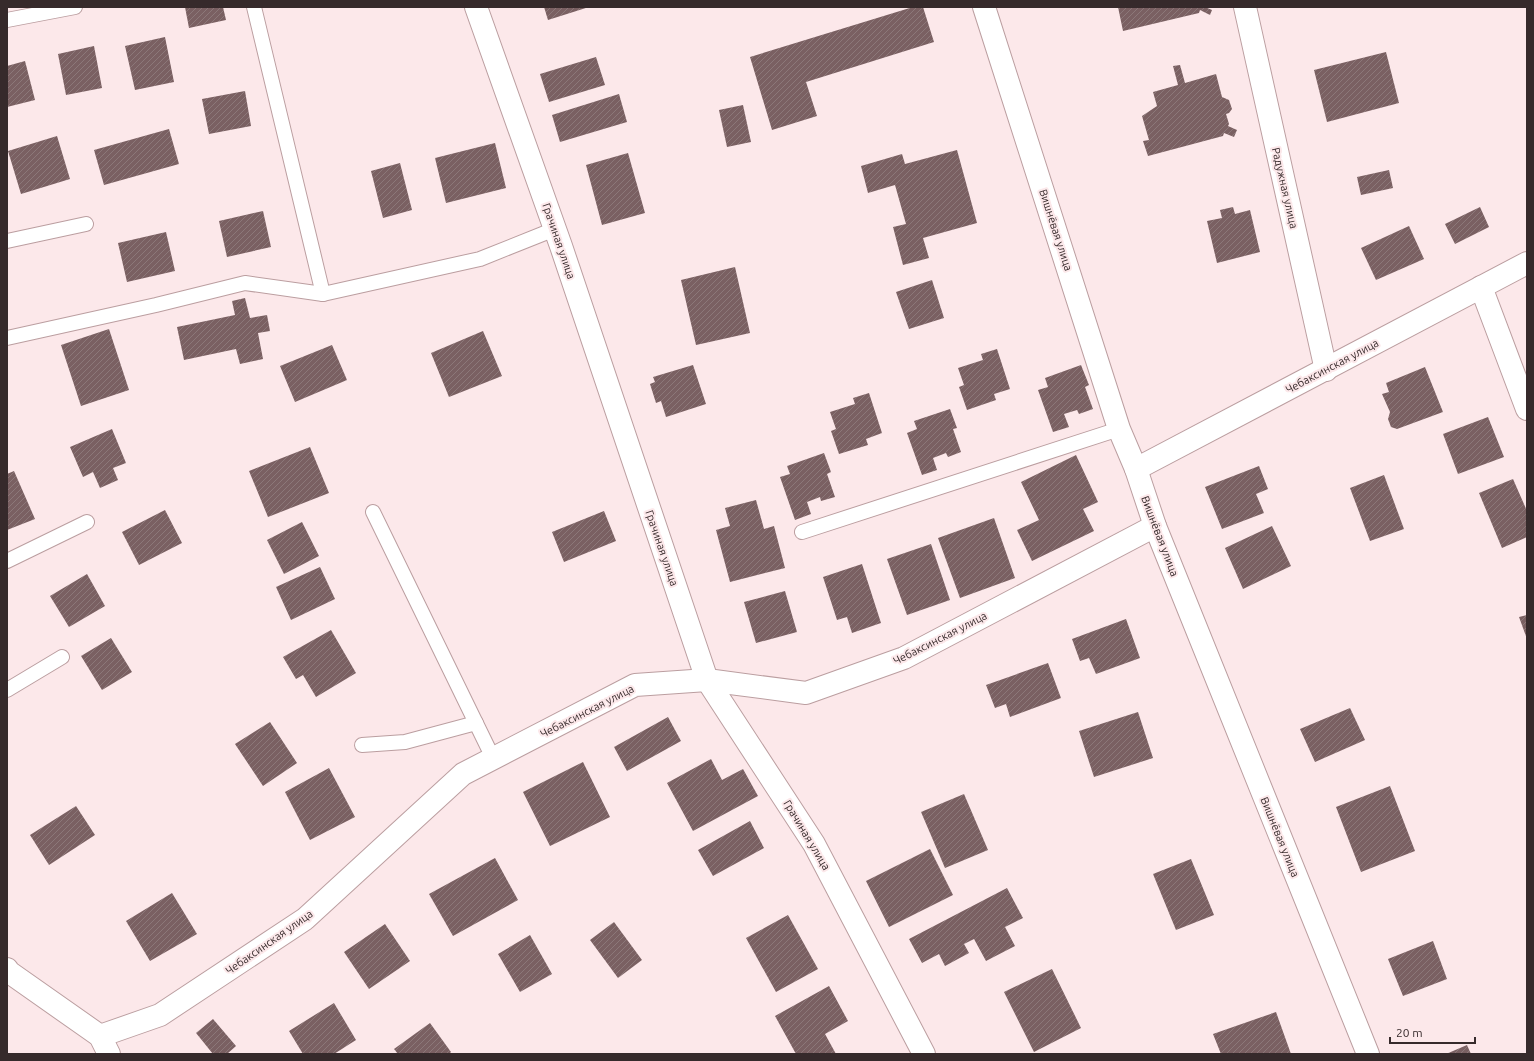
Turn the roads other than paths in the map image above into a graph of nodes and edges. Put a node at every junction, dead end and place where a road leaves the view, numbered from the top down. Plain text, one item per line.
1 (75, 7) edge
2 (254, 7) edge
3 (476, 7) edge
4 (984, 7) edge
5 (1245, 7) edge
6 (7, 20) edge
7 (86, 224) dead end
8 (555, 229) junction
9 (7, 241) edge
10 (1527, 263) edge
11 (1481, 287) junction
12 (324, 294) junction
13 (7, 338) edge
14 (1326, 370) junction
15 (1527, 409) edge
16 (1119, 428) junction
17 (1136, 469) junction
18 (374, 512) dead end
19 (87, 522) dead end
20 (1155, 526) junction
21 (802, 532) dead end
22 (7, 561) edge
23 (62, 656) dead end
24 (707, 680) junction
25 (7, 690) edge
26 (476, 723) junction
27 (362, 745) dead end
28 (493, 758) junction
29 (7, 969) edge
30 (104, 1045) edge
31 (924, 1054) edge
32 (1368, 1054) edge

1 - 6 lane
2 - 12 lane
3 - 8 street, Грачиная улица
4 - 16 street, Вишнёвая улица
5 - 14 street, Радужная улица
7 - 9 lane
8 - 12 lane
8 - 24 street, Грачиная улица
10 - 11 street, Чебаксинская улица
11 - 14 street, Чебаксинская улица
11 - 15 street
12 - 13 lane
14 - 17 street, Чебаксинская улица
16 - 17 street, Вишнёвая улица
16 - 21 lane
17 - 20 street, Вишнёвая улица
18 - 26 lane
19 - 22 lane
20 - 24 street, Чебаксинская улица
20 - 32 street, Вишнёвая улица
23 - 25 lane
24 - 28 street, Чебаксинская улица
24 - 31 street, Грачиная улица
26 - 27 lane
26 - 28 lane
28 - 30 street, Чебаксинская улица
29 - 30 street

